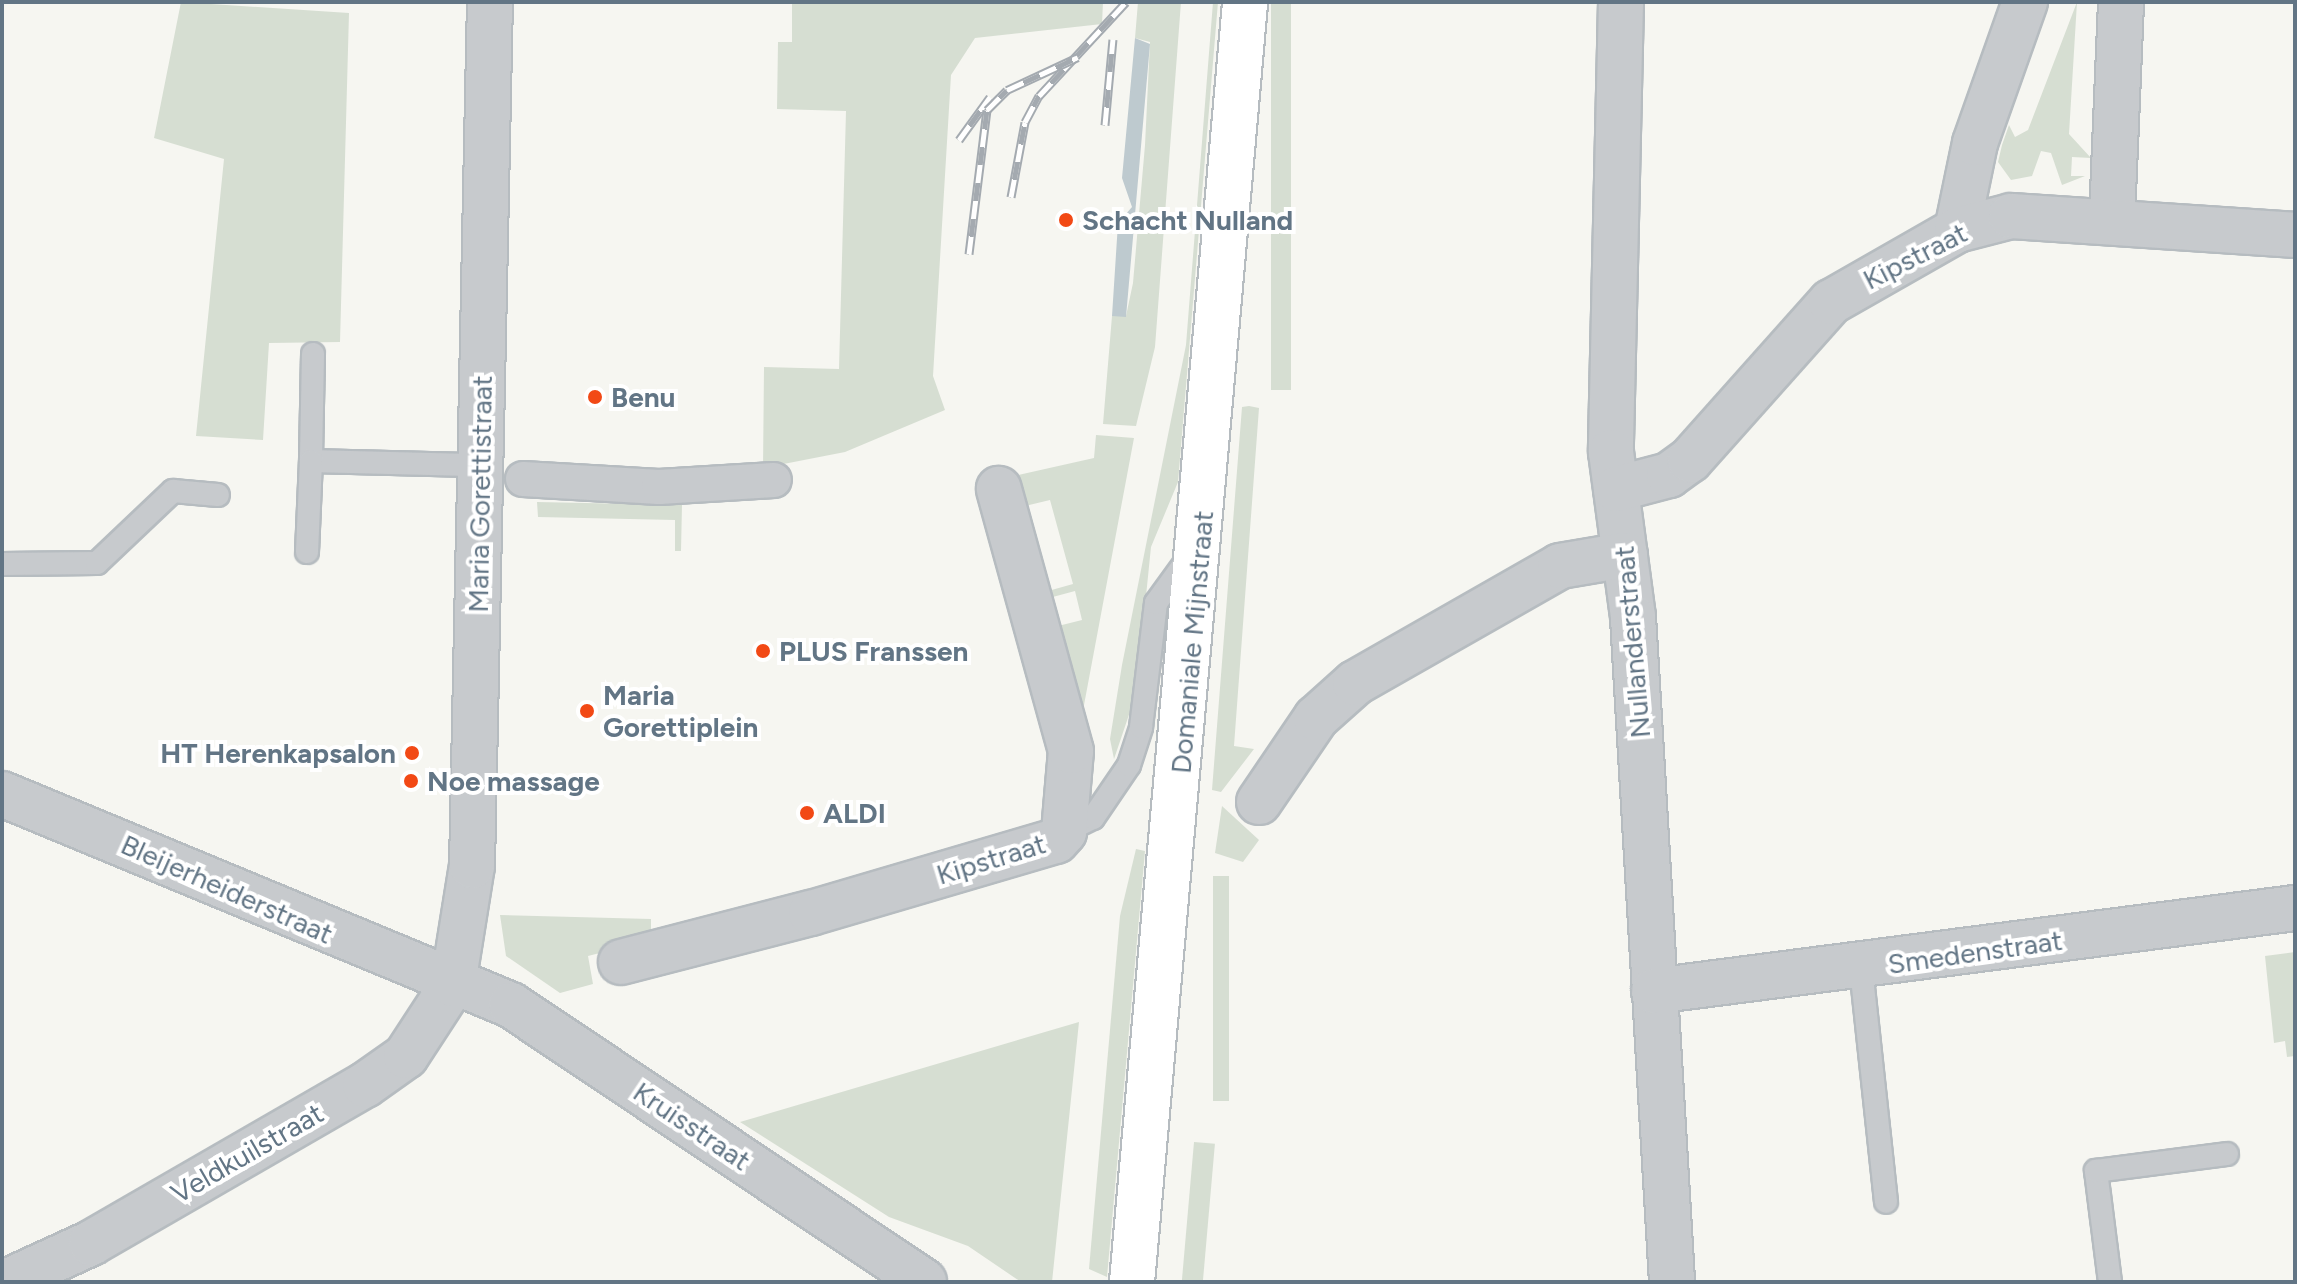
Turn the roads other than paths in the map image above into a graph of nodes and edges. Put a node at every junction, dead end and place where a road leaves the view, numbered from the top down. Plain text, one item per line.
1 (1245, 2) edge
2 (1621, 2) edge
3 (2025, 2) edge
4 (2121, 2) edge
5 (485, 3) edge
6 (2112, 218) junction
7 (1957, 230) junction
8 (2295, 235) edge
9 (313, 354) dead end
10 (311, 461) junction
11 (480, 465) junction
12 (523, 479) dead end
13 (774, 480) dead end
14 (999, 489) dead end
15 (1616, 489) junction
16 (218, 495) dead end
17 (1201, 542) junction
18 (307, 552) dead end
19 (1625, 555) junction
20 (2, 564) edge
21 (2, 794) edge
22 (1259, 802) dead end
23 (1064, 832) junction
24 (2295, 908) edge
25 (621, 962) dead end
26 (1861, 968) junction
27 (453, 984) junction
28 (1654, 991) junction
29 (2227, 1154) dead end
30 (1886, 1202) dead end
31 (6, 1282) edge
32 (924, 1282) edge
33 (1132, 1282) edge
34 (1672, 1282) edge
35 (2110, 1282) edge

1 - 17 main road, Domaniale Mijnstraat
2 - 15 street, Nullanderstraat
3 - 7 street
4 - 6 street
5 - 11 street, Maria Gorettistraat
6 - 7 street, Kipstraat
6 - 8 street, Kipstraat
7 - 15 street, Kipstraat
9 - 10 lane
10 - 11 lane
10 - 18 lane
11 - 27 street, Maria Gorettistraat
12 - 13 street
14 - 23 street, Kipstraat
15 - 19 street, Nullanderstraat
16 - 20 lane
17 - 23 lane
17 - 33 main road, Domaniale Mijnstraat
19 - 22 street
19 - 28 street, Nullanderstraat
21 - 27 street, Bleijerheiderstraat
23 - 25 street, Kipstraat
24 - 26 street, Smedenstraat
26 - 28 street, Smedenstraat
26 - 30 lane
27 - 31 street, Veldkuilstraat
27 - 32 street, Kruisstraat
28 - 34 street, Nullanderstraat
29 - 35 lane

